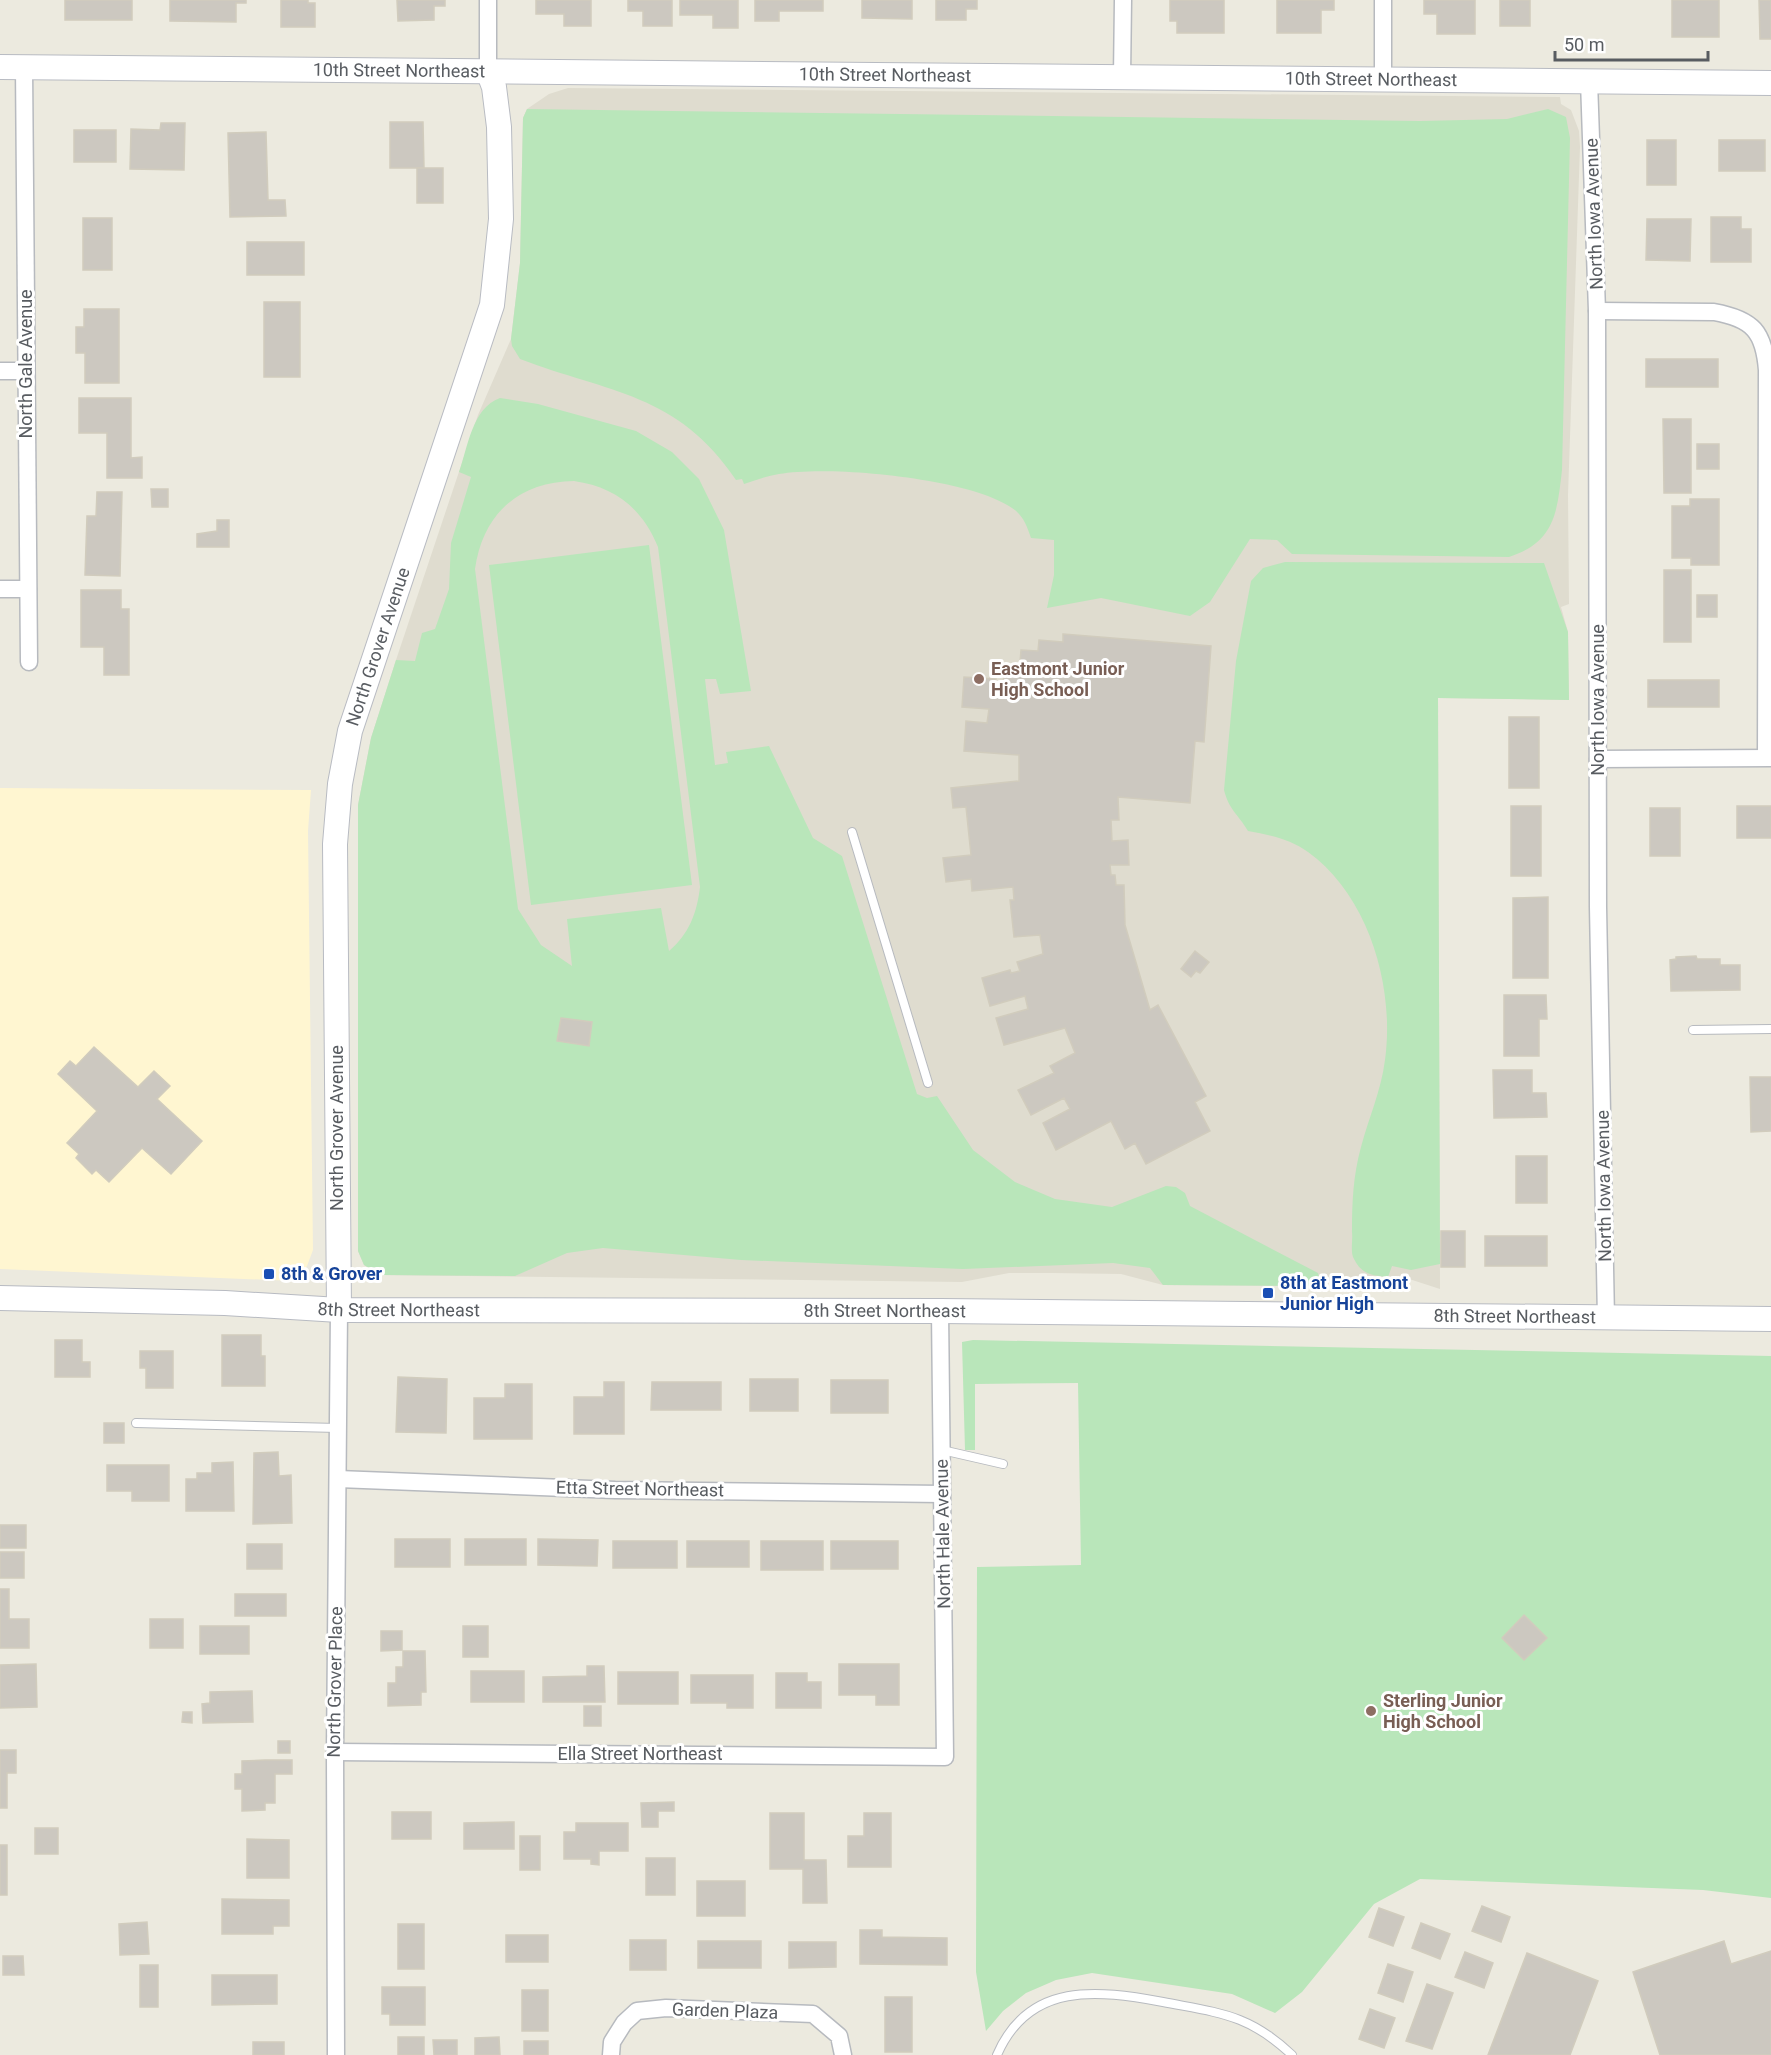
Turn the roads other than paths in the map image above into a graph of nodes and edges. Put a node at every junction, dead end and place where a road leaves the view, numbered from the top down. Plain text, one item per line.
1 (488, 0) edge
2 (1123, 0) edge
3 (1383, 0) edge
4 (0, 67) edge
5 (24, 67) junction
6 (488, 71) junction
7 (1122, 77) junction
8 (1383, 78) junction
9 (1589, 81) junction
10 (1771, 83) edge
11 (1597, 311) junction
12 (0, 371) edge
13 (25, 371) junction
14 (0, 588) edge
15 (28, 589) junction
16 (29, 662) dead end
17 (1769, 758) edge
18 (1598, 759) junction
19 (852, 832) dead end
20 (1771, 1029) edge
21 (1693, 1030) dead end
22 (928, 1083) dead end
23 (0, 1298) edge
24 (339, 1310) junction
25 (940, 1311) junction
26 (1606, 1319) junction
27 (1771, 1319) edge
28 (136, 1423) dead end
29 (338, 1428) junction
30 (942, 1450) junction
31 (1003, 1464) dead end
32 (338, 1479) junction
33 (942, 1494) junction
34 (334, 1752) junction
35 (945, 1757) joint
36 (336, 2055) edge
37 (611, 2055) edge
38 (843, 2055) edge
39 (997, 2055) edge
40 (1292, 2055) edge

1 - 6 street, North Grover Avenue
2 - 7 street
3 - 8 street
4 - 5 street, 10th Street Northeast
5 - 6 street, 10th Street Northeast
5 - 13 street, North Gale Avenue
6 - 7 street, 10th Street Northeast
6 - 24 street, North Grover Avenue
7 - 8 street, 10th Street Northeast
8 - 9 street, 10th Street Northeast
9 - 10 street, 10th Street Northeast
9 - 11 street, North Iowa Avenue
11 - 17 street
11 - 18 street, North Iowa Avenue
12 - 13 street
13 - 15 street, North Gale Avenue
14 - 15 street
15 - 16 street, North Gale Avenue
17 - 18 street
18 - 26 street, North Iowa Avenue
19 - 22 lane
20 - 21 lane
23 - 24 street, 8th Street Northeast
24 - 25 street, 8th Street Northeast
24 - 29 street, North Grover Place
25 - 26 street, 8th Street Northeast
25 - 30 street, North Hale Avenue
26 - 27 street, 8th Street Northeast
28 - 29 lane
29 - 32 street, North Grover Place
30 - 31 lane
30 - 33 street, North Hale Avenue
32 - 33 street, Etta Street Northeast
32 - 34 street, North Grover Place
33 - 35 street, North Hale Avenue
34 - 35 street, Ella Street Northeast
34 - 36 street, North Grover Place
37 - 38 street, Garden Plaza
39 - 40 lane

